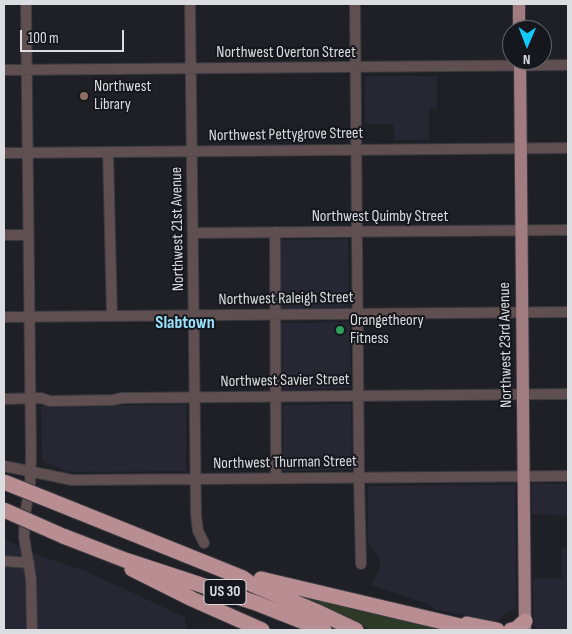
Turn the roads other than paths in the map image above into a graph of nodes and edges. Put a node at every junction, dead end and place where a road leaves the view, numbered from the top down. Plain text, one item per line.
1 (26, 4) edge
2 (190, 4) edge
3 (355, 4) edge
4 (519, 4) edge
5 (519, 20) edge
6 (502, 64) edge
7 (552, 64) edge
8 (568, 65) edge
9 (191, 68) junction
10 (355, 68) junction
11 (4, 70) edge
12 (28, 70) junction
13 (520, 70) edge
14 (520, 148) junction
15 (568, 148) edge
16 (356, 149) junction
17 (108, 152) junction
18 (192, 152) junction
19 (4, 153) edge
20 (28, 153) junction
21 (568, 230) edge
22 (521, 231) junction
23 (275, 232) junction
24 (357, 232) junction
25 (192, 233) junction
26 (4, 235) edge
27 (28, 235) junction
28 (522, 312) junction
29 (568, 312) edge
30 (358, 313) junction
31 (277, 314) junction
32 (193, 315) junction
33 (29, 316) junction
34 (112, 316) junction
35 (4, 317) edge
36 (523, 394) junction
37 (568, 394) edge
38 (358, 395) junction
39 (276, 396) junction
40 (35, 398) junction
41 (194, 398) junction
42 (4, 399) edge
43 (4, 466) edge
44 (30, 472) junction
45 (523, 476) junction
46 (568, 476) edge
47 (276, 478) junction
48 (359, 478) junction
49 (195, 479) junction
50 (4, 482) edge
51 (4, 510) edge
52 (204, 543) dead end
53 (125, 560) junction
54 (4, 561) edge
55 (29, 563) junction
56 (361, 564) dead end
57 (242, 578) junction
58 (427, 618) junction
59 (525, 626) edge
60 (32, 630) edge
61 (262, 630) edge
62 (324, 630) edge
63 (356, 630) edge
64 (477, 630) edge
65 (498, 630) edge
66 (511, 630) edge

1 - 12 street
2 - 9 street, Northwest 21st Avenue
3 - 10 street
4 - 5 main road
6 - 10 street, Northwest Overton Street
7 - 8 street, Northwest Overton Street
9 - 10 street, Northwest Overton Street
9 - 12 street, Northwest Overton Street
9 - 18 street, Northwest 21st Avenue
10 - 16 street
11 - 12 street, Northwest Overton Street
12 - 20 street
13 - 14 main road, Northwest 23rd Avenue
14 - 15 street, Northwest Pettygrove Street
14 - 16 street, Northwest Pettygrove Street
14 - 22 main road, Northwest 23rd Avenue
16 - 18 street, Northwest Pettygrove Street
16 - 24 street
17 - 18 street, Northwest Pettygrove Street
17 - 20 street, Northwest Pettygrove Street
17 - 34 street
18 - 25 street, Northwest 21st Avenue
19 - 20 street, Northwest Pettygrove Street
20 - 27 street
21 - 22 street, Northwest Quimby Street
22 - 24 street, Northwest Quimby Street
22 - 28 main road, Northwest 23rd Avenue
23 - 24 street, Northwest Quimby Street
23 - 25 street, Northwest Quimby Street
23 - 31 street
24 - 30 street
25 - 32 street, Northwest 21st Avenue
26 - 27 street
27 - 33 street
28 - 29 street, Northwest Raleigh Street
28 - 30 street, Northwest Raleigh Street
28 - 36 main road, Northwest 23rd Avenue
30 - 31 street, Northwest Raleigh Street
30 - 38 street
31 - 32 street, Northwest Raleigh Street
31 - 39 street
32 - 34 street, Northwest Raleigh Street
32 - 41 street, Northwest 21st Avenue
33 - 34 street, Northwest Raleigh Street
33 - 35 street, Northwest Raleigh Street
33 - 40 street
36 - 37 street, Northwest Savier Street
36 - 38 street, Northwest Savier Street
36 - 45 main road, Northwest 23rd Avenue
38 - 39 street, Northwest Savier Street
38 - 48 street
39 - 41 street, Northwest Savier Street
39 - 47 street
40 - 41 street, Northwest Savier Street
40 - 42 street, Northwest Savier Street
40 - 44 street
41 - 49 street, Northwest 21st Avenue
43 - 44 street, Northwest Thurman Street
44 - 49 street, Northwest Thurman Street
44 - 55 street
45 - 46 street, Northwest Thurman Street
45 - 48 street, Northwest Thurman Street
45 - 59 main road, Northwest 23rd Avenue
47 - 48 street, Northwest Thurman Street
47 - 49 street, Northwest Thurman Street
48 - 56 street
49 - 52 street, Northwest 21st Avenue
50 - 57 highway, US 30, bridge
51 - 53 highway, US 30, bridge
53 - 61 highway
53 - 62 highway, US 30
54 - 55 street
55 - 60 street
57 - 58 highway
57 - 63 highway, US 30
58 - 64 highway
58 - 65 highway
59 - 66 highway

